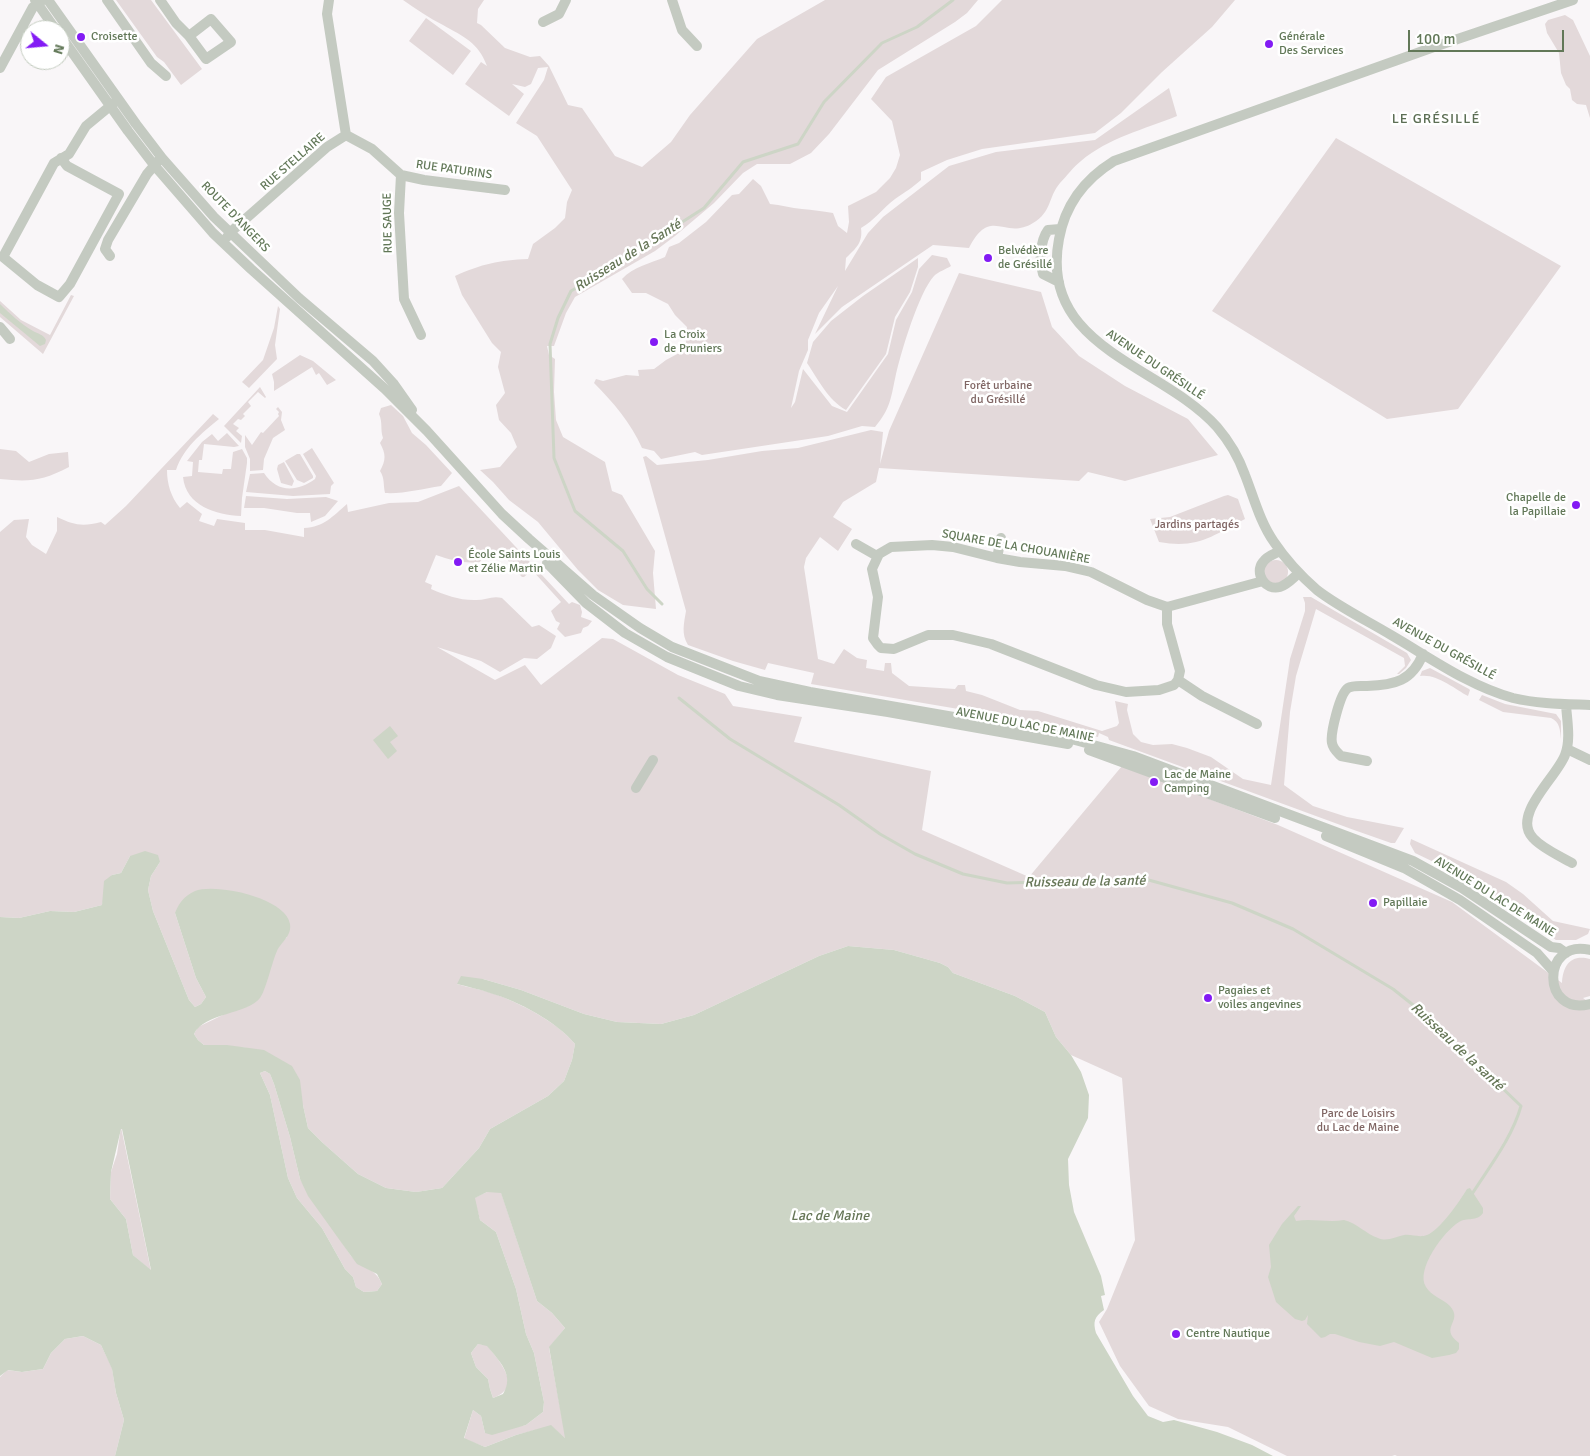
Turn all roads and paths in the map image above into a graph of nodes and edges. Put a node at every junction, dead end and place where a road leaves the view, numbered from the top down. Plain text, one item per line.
1 (48, 0) edge
2 (107, 0) edge
3 (160, 0) edge
4 (329, 0) edge
5 (566, 0) edge
6 (672, 0) edge
7 (1573, 0) edge
8 (39, 1) edge
9 (50, 20) edge
10 (543, 22) dead end
11 (189, 36) dead end
12 (697, 46) dead end
13 (70, 48) edge
14 (0, 68) edge
15 (166, 76) dead end
16 (114, 103) junction
17 (346, 135) junction
18 (61, 158) junction
19 (158, 161) junction
20 (401, 175) junction
21 (505, 190) dead end
22 (1060, 229) junction
23 (230, 233) junction
24 (223, 241) junction
25 (110, 256) dead end
26 (1059, 282) junction
27 (0, 327) edge
28 (421, 335) dead end
29 (10, 340) dead end
30 (427, 431) junction
31 (1001, 538) dead end
32 (528, 539) junction
33 (856, 544) dead end
34 (1280, 551) junction
35 (877, 556) junction
36 (997, 558) junction
37 (1299, 573) junction
38 (1263, 581) junction
39 (1167, 606) junction
40 (615, 612) joint
41 (607, 620) joint
42 (1423, 654) junction
43 (1178, 680) junction
44 (1566, 704) junction
45 (1590, 705) edge
46 (1257, 724) dead end
47 (1567, 749) junction
48 (653, 760) dead end
49 (1367, 760) dead end
50 (1590, 760) edge
51 (636, 788) dead end
52 (1572, 863) dead end
53 (1588, 948) edge
54 (1566, 953) junction
55 (1553, 971) junction
56 (1590, 1004) edge

1 - 16 street, ROUTE D'ANGERS
2 - 15 street
3 - 11 street
4 - 17 street, RUE STELLAIRE
5 - 10 street
6 - 12 street
7 - 22 street, AVENUE DU GRÉSILLÉ
8 - 9 street
8 - 14 street
13 - 16 street, ROUTE D'ANGERS
16 - 18 street
16 - 19 street, ROUTE D'ANGERS
17 - 20 street, RUE SAUGE
17 - 23 street, RUE STELLAIRE
18 - 18 street
19 - 23 street, ROUTE D'ANGERS
19 - 24 street, ROUTE D'ANGERS
19 - 25 street
20 - 21 street, RUE PATURINS
20 - 28 street, RUE SAUGE
22 - 26 street, AVENUE DU GRÉSILLÉ
22 - 26 street
23 - 24 street, RUE STELLAIRE
23 - 30 street, ROUTE D'ANGERS
24 - 30 street, ROUTE D'ANGERS
26 - 34 street, AVENUE DU GRÉSILLÉ
27 - 29 street
30 - 32 street, ROUTE D'ANGERS
31 - 36 street
32 - 40 street, ROUTE D'ANGERS
32 - 41 street, ROUTE D'ANGERS
33 - 35 street
34 - 37 street, AVENUE DU GRÉSILLÉ
34 - 38 street
35 - 36 street, SQUARE DE LA CHOUANIÈRE
35 - 43 street
36 - 39 street, SQUARE DE LA CHOUANIÈRE
37 - 38 street
37 - 42 street, AVENUE DU GRÉSILLÉ
38 - 39 street
39 - 43 street
40 - 54 street, AVENUE DU LAC DE MAINE
41 - 55 street, AVENUE DU LAC DE MAINE
42 - 44 street, AVENUE DU GRÉSILLÉ
42 - 49 street
43 - 46 street
44 - 45 street, AVENUE DU GRÉSILLÉ
44 - 47 street
47 - 50 street
47 - 52 street
48 - 51 street
53 - 54 street
54 - 55 street
55 - 56 street

